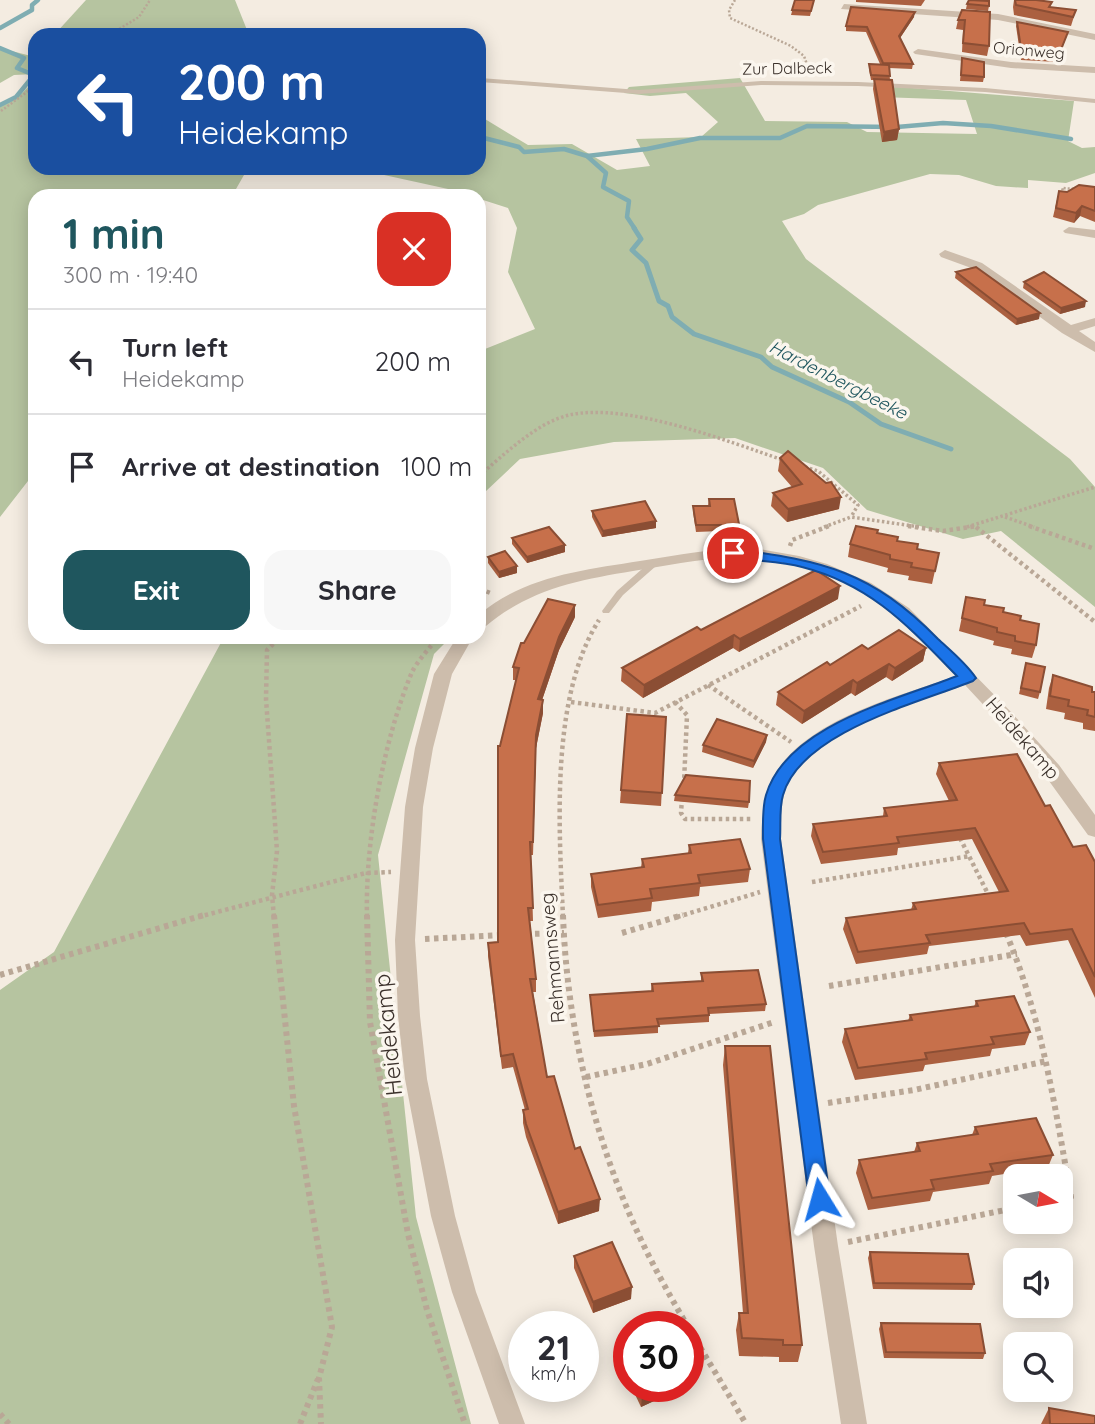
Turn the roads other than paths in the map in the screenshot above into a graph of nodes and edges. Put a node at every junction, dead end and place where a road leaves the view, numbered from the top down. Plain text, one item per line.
1 (844, 7) dead end
2 (1095, 37) edge
3 (918, 52) dead end
4 (1095, 70) edge
5 (486, 80) edge
6 (1095, 101) edge
7 (1069, 232) dead end
8 (1095, 234) edge
9 (945, 254) dead end
10 (1095, 322) edge
11 (1067, 330) junction
12 (1095, 348) edge
13 (653, 564) junction
14 (606, 611) road end
15 (486, 617) edge
16 (461, 644) edge
17 (968, 678) junction
18 (1095, 830) edge
19 (512, 1424) edge
20 (854, 1424) edge

1 - 2 street
3 - 4 street, Orionweg
5 - 6 lane, Zur Dalbeck
7 - 8 street
9 - 11 street
10 - 11 street
11 - 12 street
13 - 14 lane
13 - 15 street, Heidekamp
13 - 17 street, Heidekamp
16 - 19 street, Heidekamp
17 - 18 street, Heidekamp
17 - 20 street

